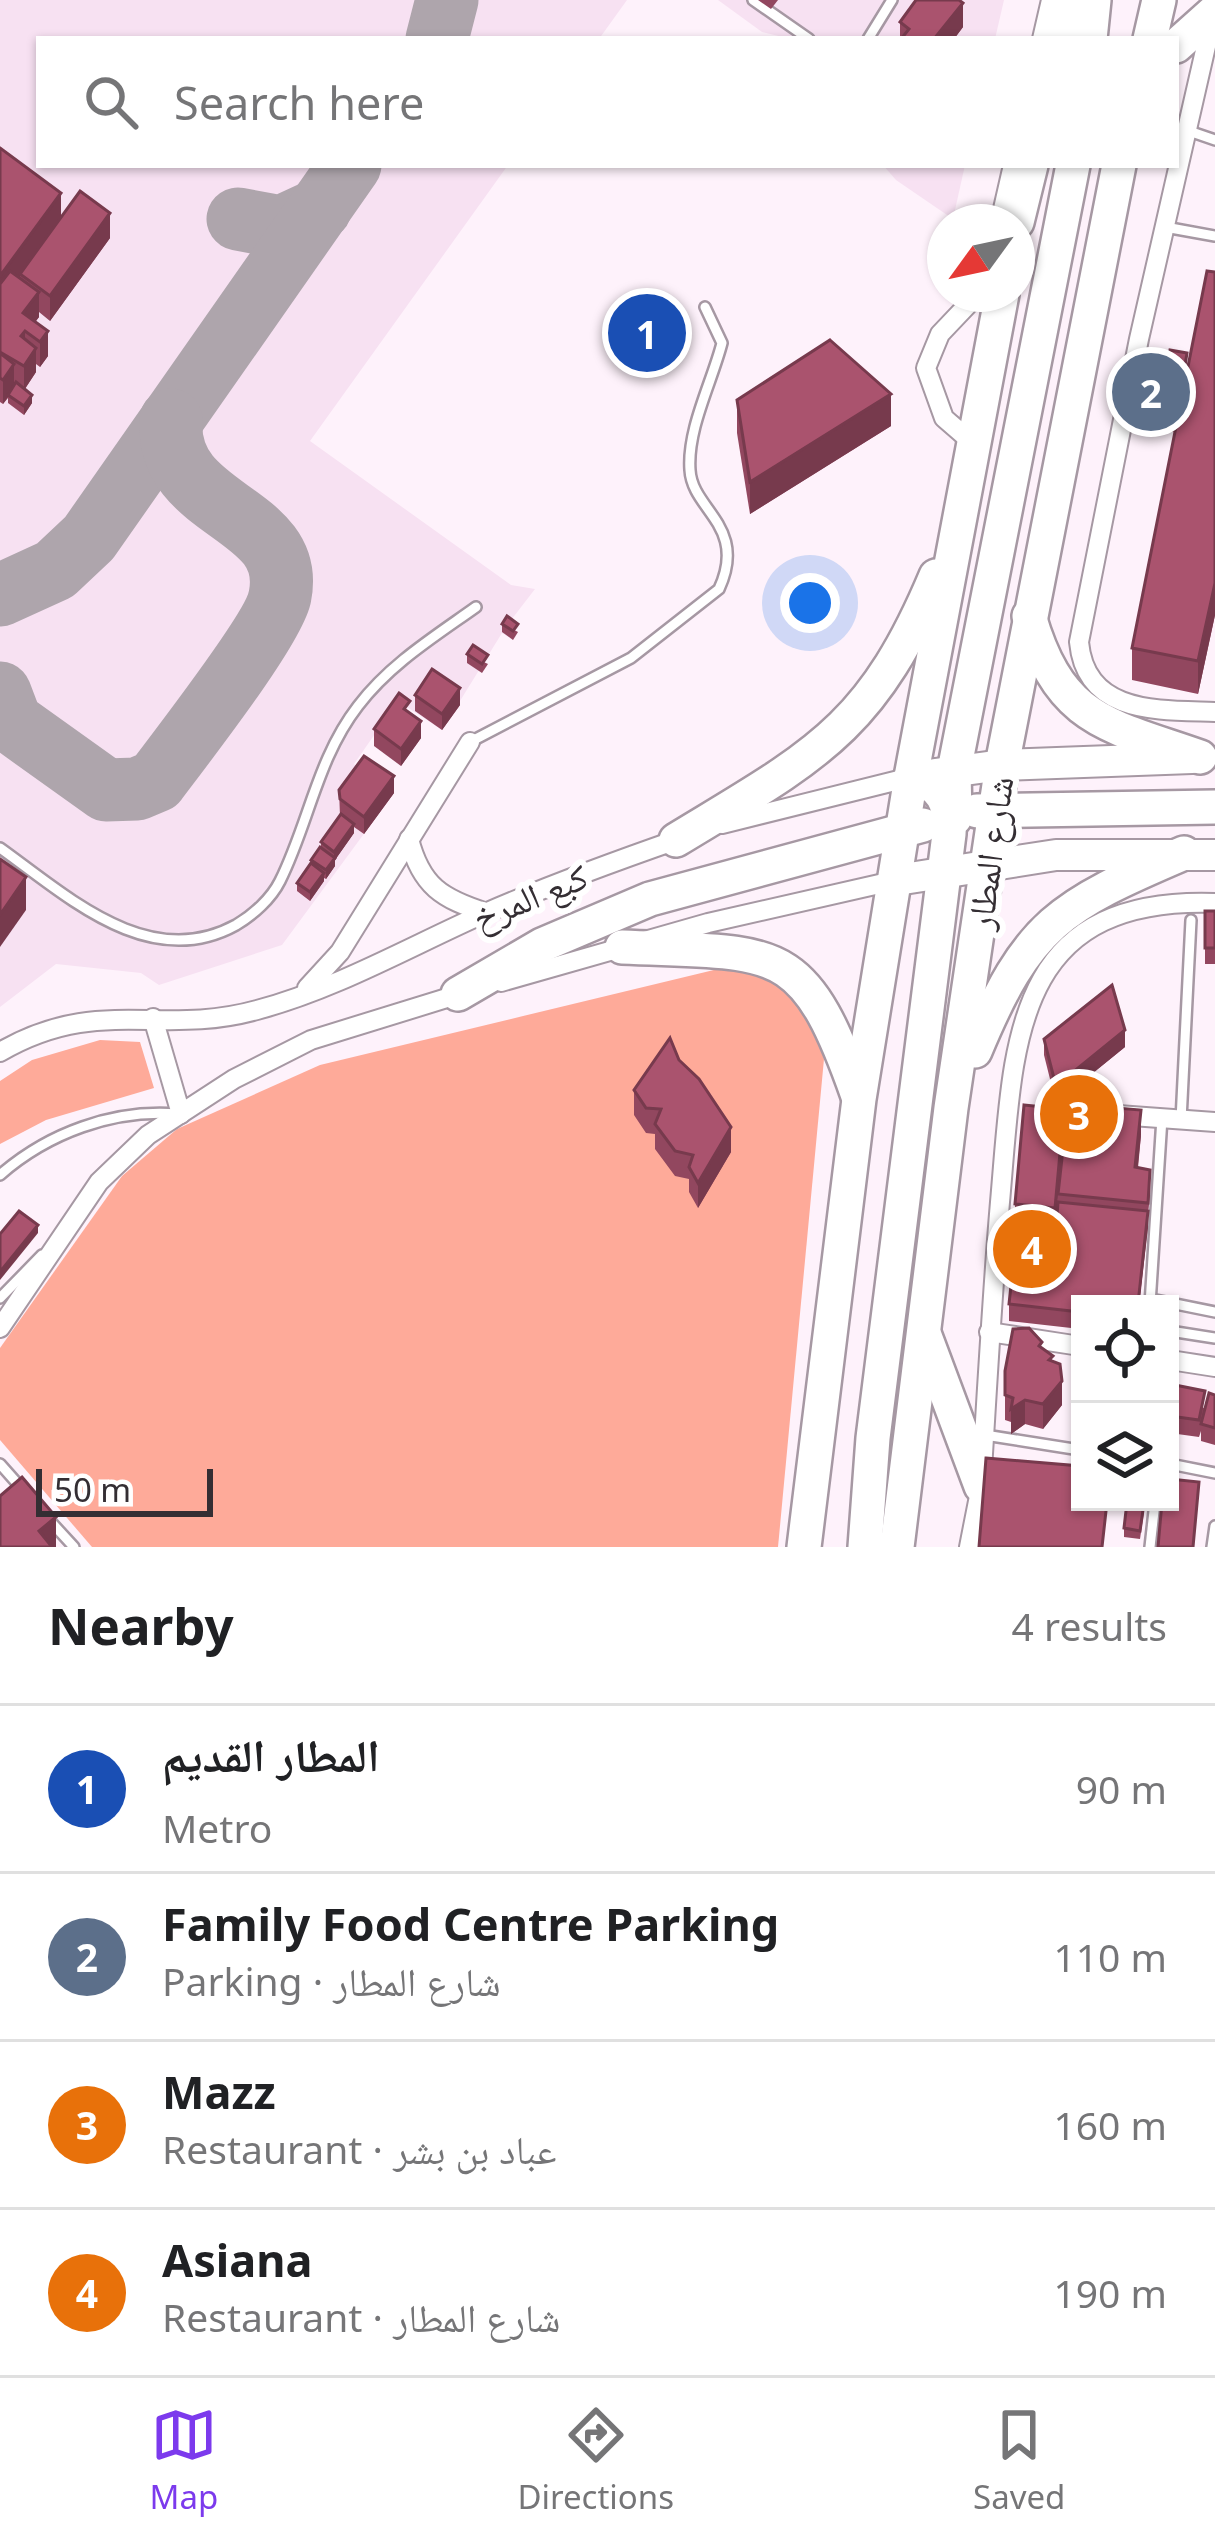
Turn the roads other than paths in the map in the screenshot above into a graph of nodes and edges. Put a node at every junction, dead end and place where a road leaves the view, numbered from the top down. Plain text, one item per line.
1 (753, 0) edge
2 (892, 0) edge
3 (1051, 0) edge
4 (1074, 0) edge
5 (1094, 0) edge
6 (1159, 0) edge
7 (1215, 11) edge
8 (805, 36) edge
9 (870, 36) edge
10 (1043, 36) edge
11 (1065, 36) edge
12 (1090, 36) edge
13 (1151, 36) edge
14 (1179, 43) edge
15 (1186, 130) junction
16 (1215, 140) edge
17 (1179, 162) edge
18 (1012, 168) edge
19 (1030, 168) edge
20 (1072, 168) edge
21 (1118, 168) edge
22 (1178, 168) edge
23 (1004, 204) edge
24 (1021, 204) edge
25 (1165, 226) junction
26 (1215, 236) edge
27 (705, 307) dead end
28 (961, 312) edge
29 (999, 312) edge
30 (974, 444) junction
31 (961, 519) junction
32 (476, 607) dead end
33 (1028, 611) junction
34 (1215, 712) edge
35 (470, 742) joint
36 (1208, 757) edge
37 (1002, 765) junction
38 (954, 771) junction
39 (911, 777) junction
40 (1215, 807) edge
41 (997, 810) junction
42 (952, 815) junction
43 (905, 830) junction
44 (409, 839) junction
45 (676, 840) junction
46 (0, 848) edge
47 (1200, 854) edge
48 (990, 863) junction
49 (944, 873) junction
50 (898, 880) junction
51 (1215, 903) edge
52 (487, 913) junction
53 (1191, 920) dead end
54 (622, 947) junction
55 (458, 994) junction
56 (297, 998) junction
57 (153, 1018) junction
58 (0, 1052) edge
59 (859, 1100) junction
60 (951, 1108) junction
61 (182, 1114) junction
62 (1104, 1114) edge
63 (1172, 1119) junction
64 (1215, 1122) edge
65 (0, 1175) edge
66 (53, 1246) junction
67 (1152, 1295) edge
68 (0, 1298) edge
69 (1179, 1306) edge
70 (1215, 1312) edge
71 (0, 1328) edge
72 (923, 1332) junction
73 (989, 1333) junction
74 (1179, 1333) edge
75 (1215, 1339) edge
76 (1071, 1345) edge
77 (1179, 1361) edge
78 (1215, 1367) edge
79 (984, 1435) junction
80 (1071, 1449) edge
81 (0, 1464) edge
82 (1179, 1466) edge
83 (1215, 1472) edge
84 (981, 1486) junction
85 (31, 1499) edge
86 (1154, 1511) edge
87 (45, 1515) edge
88 (1215, 1526) edge
89 (74, 1547) edge
90 (804, 1547) edge
91 (865, 1547) edge
92 (897, 1547) edge
93 (970, 1547) edge
94 (1150, 1547) edge
95 (1212, 1547) edge

1 - 8 lane
2 - 9 lane
3 - 10 street
4 - 11 highway
5 - 12 highway
6 - 13 highway
7 - 14 highway
7 - 15 street
15 - 16 lane
15 - 17 street
18 - 23 street
19 - 24 highway
20 - 38 highway
21 - 33 highway, شارع المطار
22 - 25 street
25 - 26 lane
25 - 34 street
27 - 35 lane
28 - 30 street
29 - 30 highway
30 - 31 highway
31 - 39 highway
31 - 45 highway
32 - 46 lane
33 - 36 highway
33 - 37 highway, شارع المطار
35 - 44 street
36 - 37 main road
37 - 38 main road
37 - 41 highway, شارع المطار
37 - 42 highway
38 - 39 main road
38 - 42 highway
39 - 42 highway
39 - 43 highway
39 - 45 street, كبع المرخ
40 - 41 highway
41 - 42 highway
41 - 48 highway, شارع المطار
42 - 43 highway
42 - 48 highway
42 - 49 highway
42 - 50 highway
43 - 50 highway
43 - 55 highway
44 - 52 street
44 - 56 street
45 - 52 street, كبع المرخ
47 - 48 main road
47 - 60 highway
48 - 49 main road
48 - 60 highway, شارع المطار
49 - 50 main road
49 - 91 highway
50 - 54 street, كبع المرخ
50 - 59 highway
51 - 73 street
52 - 56 street, كبع المرخ
53 - 63 lane
54 - 55 street, كبع المرخ
54 - 59 highway
55 - 61 street, كبع المرخ
56 - 57 street, كبع المرخ
57 - 58 street, كبع المرخ
57 - 61 street
59 - 90 highway
60 - 72 highway, شارع المطار
61 - 65 lane
61 - 66 street, كبع المرخ
62 - 63 street
63 - 64 street
63 - 67 lane
66 - 68 lane
66 - 71 street, كبع المرخ
69 - 70 lane
72 - 84 highway
72 - 92 highway, شارع المطار
73 - 76 street
73 - 79 street
74 - 75 lane
77 - 78 street
79 - 80 lane
79 - 84 street
81 - 85 lane
82 - 83 lane
84 - 93 street
86 - 94 lane
87 - 89 lane
88 - 95 lane

